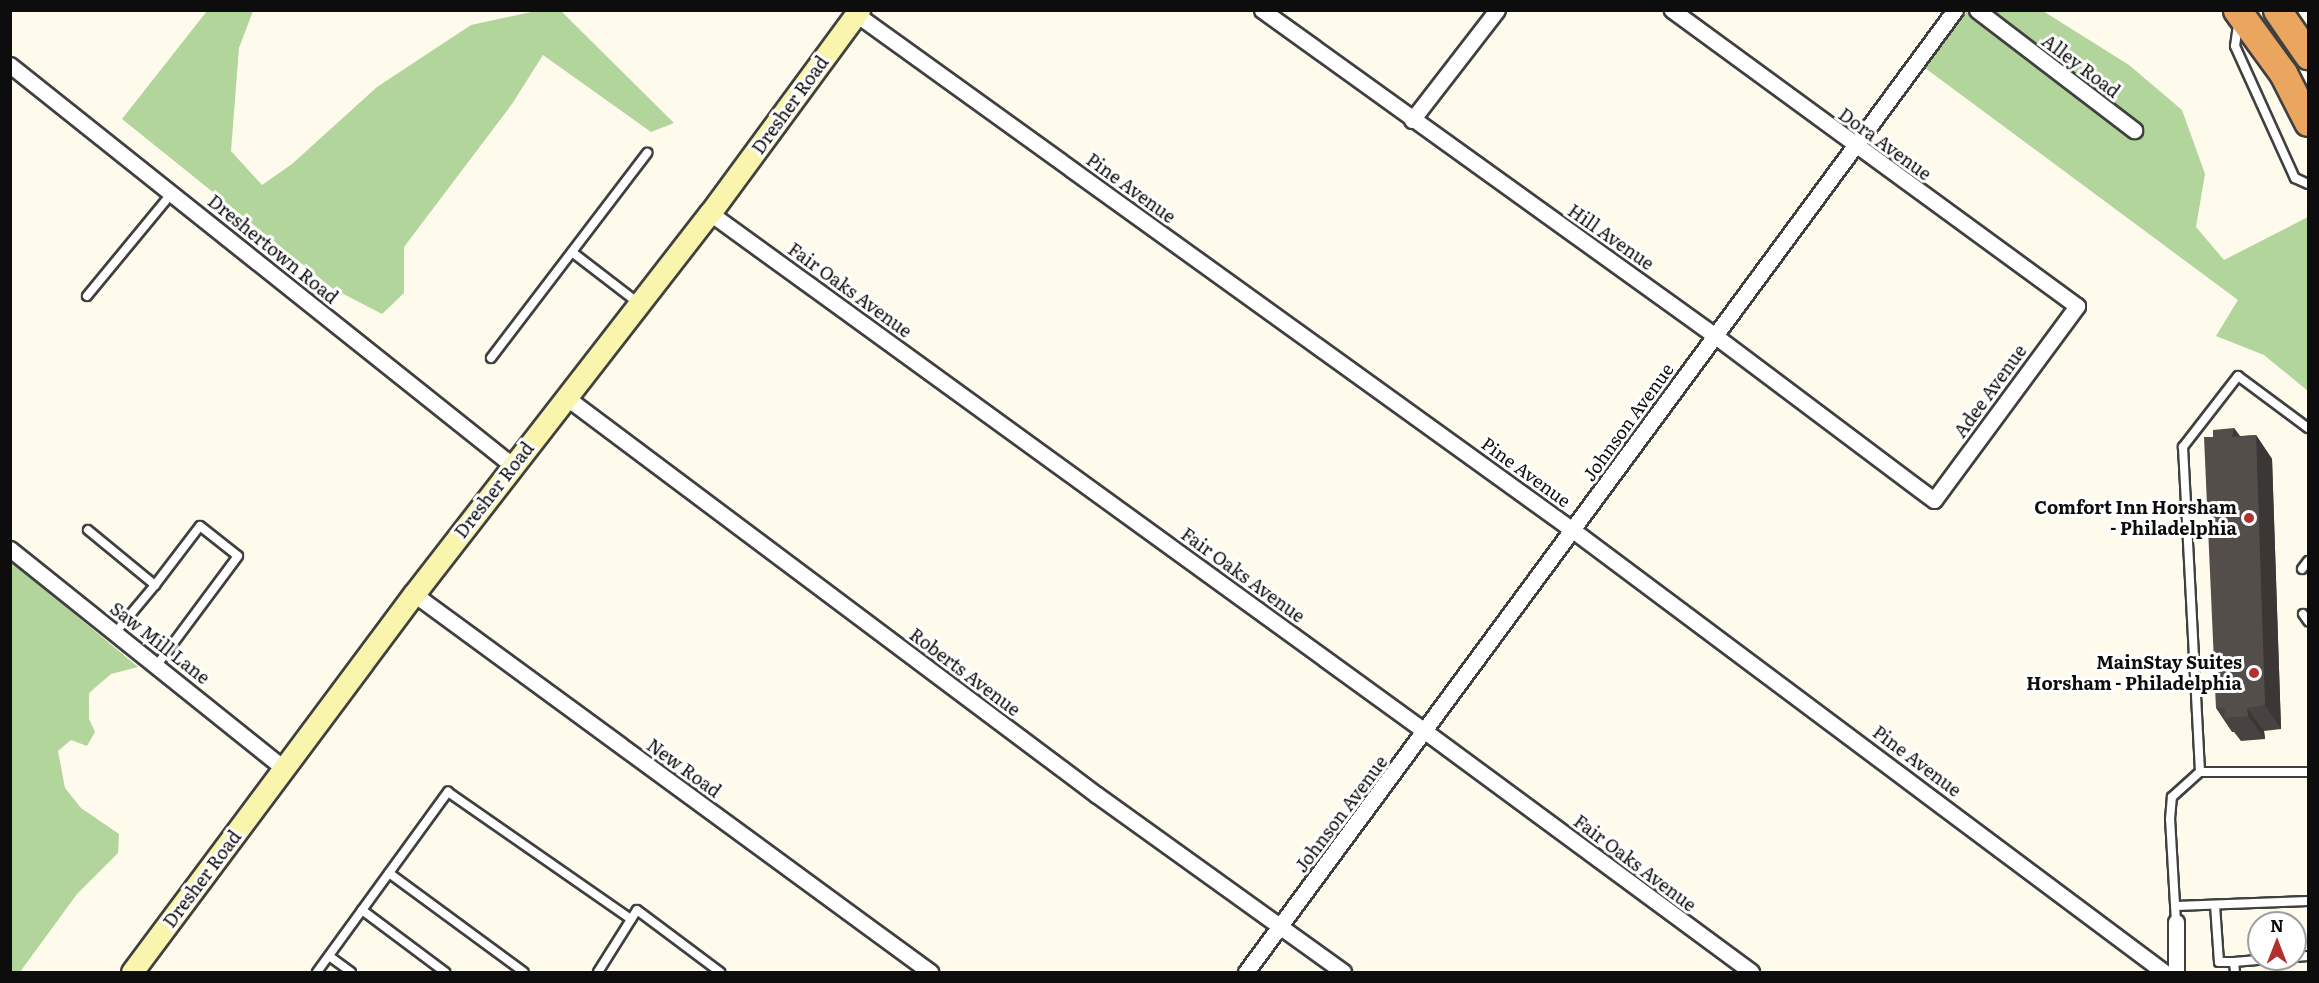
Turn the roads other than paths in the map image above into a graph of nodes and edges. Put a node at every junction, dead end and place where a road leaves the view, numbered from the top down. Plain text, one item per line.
1 (1262, 10) edge
2 (1497, 10) edge
3 (1672, 10) edge
4 (1956, 10) edge
5 (1977, 10) edge
6 (2277, 10) edge
7 (858, 12) edge
8 (2238, 12) edge
9 (2308, 55) edge
10 (10, 65) edge
11 (1412, 120) junction
12 (2308, 122) edge
13 (2134, 130) dead end
14 (1856, 148) junction
15 (648, 153) dead end
16 (2308, 184) edge
17 (172, 194) junction
18 (710, 213) junction
19 (572, 252) junction
20 (87, 296) dead end
21 (640, 304) junction
22 (2077, 306) joint
23 (1714, 335) junction
24 (491, 358) dead end
25 (567, 398) junction
26 (2308, 428) edge
27 (512, 465) junction
28 (1934, 500) joint
29 (88, 530) dead end
30 (1574, 531) junction
31 (10, 549) edge
32 (2308, 561) edge
33 (2302, 569) dead end
34 (155, 585) junction
35 (414, 594) junction
36 (115, 633) junction
37 (157, 665) junction
38 (1426, 732) junction
39 (285, 768) junction
40 (2199, 772) junction
41 (2308, 772) edge
42 (389, 873) junction
43 (2308, 901) edge
44 (2215, 905) junction
45 (2176, 906) junction
46 (362, 910) junction
47 (631, 919) junction
48 (2176, 922) joint
49 (1282, 926) junction
50 (329, 956) junction
51 (2247, 961) edge
52 (2234, 962) junction
53 (132, 972) edge
54 (317, 972) edge
55 (351, 972) edge
56 (444, 972) edge
57 (524, 972) edge
58 (598, 972) edge
59 (720, 972) edge
60 (930, 972) edge
61 (1246, 972) edge
62 (1343, 972) edge
63 (1751, 972) edge
64 (2164, 972) edge
65 (2176, 972) edge
66 (2235, 972) edge

1 - 11 street, Hill Avenue
2 - 11 street
3 - 14 street, Dora Avenue
4 - 14 street, Johnson Avenue
5 - 13 street, Alley Road
6 - 9 highway
7 - 18 main road, Dresher Road
7 - 30 street, Pine Avenue
8 - 12 highway
8 - 16 lane
10 - 17 street, Dreshertown Road
11 - 23 street, Hill Avenue
14 - 22 street, Dora Avenue
14 - 23 street, Johnson Avenue
15 - 19 lane
17 - 20 lane
17 - 27 street, Dreshertown Road
18 - 21 main road, Dresher Road
18 - 38 street, Fair Oaks Avenue
19 - 21 lane
19 - 24 lane
21 - 25 main road, Dresher Road
22 - 28 street, Adee Avenue
23 - 28 street, Hill Avenue
23 - 30 street, Johnson Avenue
25 - 27 main road, Dresher Road
25 - 49 street, Roberts Avenue
26 - 40 lane
27 - 35 main road, Dresher Road
29 - 34 lane
30 - 38 street, Johnson Avenue
30 - 64 street, Pine Avenue
31 - 36 street, Saw Mill Lane
32 - 33 lane
34 - 36 lane
34 - 37 lane
35 - 39 main road, Dresher Road
35 - 60 street, New Road
36 - 37 street, Saw Mill Lane
37 - 39 street, Saw Mill Lane
38 - 49 street, Johnson Avenue
38 - 63 street, Fair Oaks Avenue
39 - 53 main road, Dresher Road
40 - 41 lane
40 - 45 lane
42 - 46 lane
42 - 47 lane
42 - 57 lane
43 - 44 lane
44 - 45 lane
44 - 52 lane
45 - 48 lane
46 - 50 lane
46 - 56 lane
47 - 58 lane
47 - 59 lane
48 - 65 street
49 - 61 street, Johnson Avenue
49 - 62 street, Roberts Avenue
50 - 54 lane
50 - 55 lane
51 - 52 lane
52 - 66 lane

